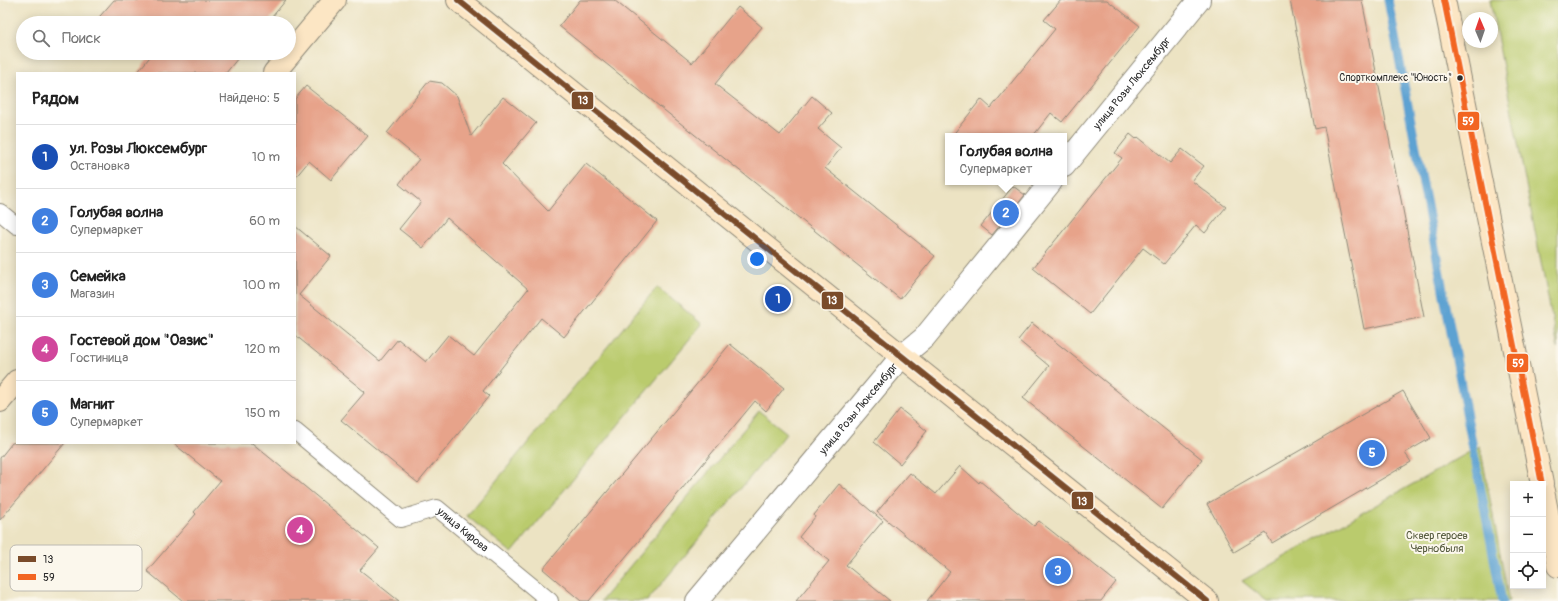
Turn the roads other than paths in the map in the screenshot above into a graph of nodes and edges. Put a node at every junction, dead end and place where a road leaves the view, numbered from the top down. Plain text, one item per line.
1 (335, 0) edge
2 (458, 0) edge
3 (1199, 0) edge
4 (1444, 0) edge
5 (296, 47) edge
6 (285, 60) edge
7 (275, 72) edge
8 (1067, 162) edge
9 (1049, 185) edge
10 (0, 212) edge
11 (16, 225) edge
12 (902, 356) junction
13 (16, 382) edge
14 (0, 401) edge
15 (296, 432) edge
16 (1541, 481) edge
17 (1546, 506) edge
18 (1558, 566) edge
19 (550, 601) edge
20 (698, 601) edge
21 (1207, 601) edge

1 - 5 street
2 - 12 street
3 - 8 street, улица Розы Люксембург
4 - 16 street
6 - 7 street
9 - 12 street, улица Розы Люксембург
10 - 11 lane
12 - 20 street, улица Розы Люксембург
12 - 21 street
13 - 14 street
15 - 19 lane, улица Кирова
17 - 18 street

